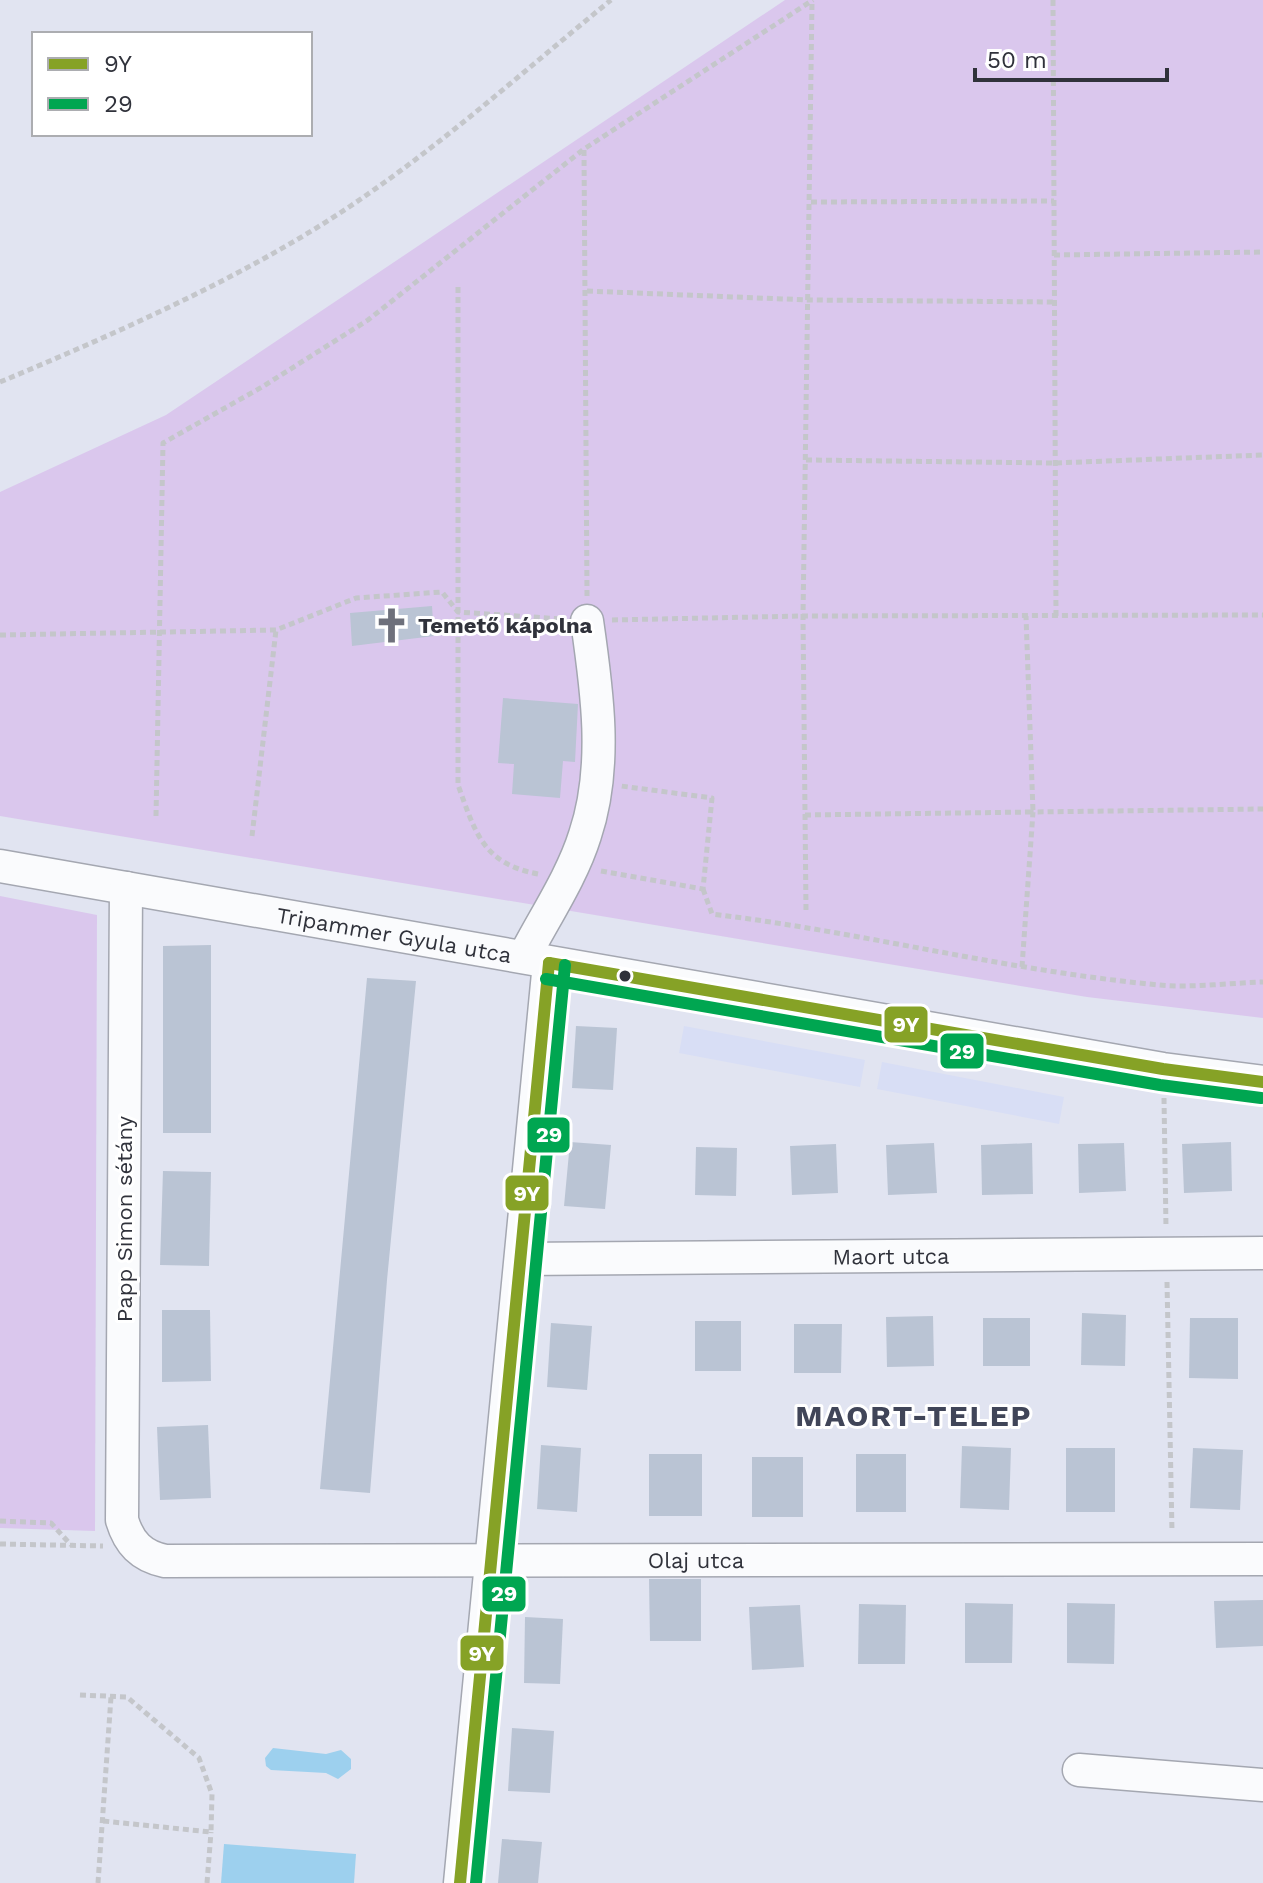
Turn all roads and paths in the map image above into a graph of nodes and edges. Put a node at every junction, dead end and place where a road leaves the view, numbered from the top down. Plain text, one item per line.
1 (611, 0) edge
2 (1053, 0) edge
3 (812, 1) edge
4 (584, 149) junction
5 (1054, 201) junction
6 (811, 202) junction
7 (1263, 252) edge
8 (1054, 255) junction
9 (458, 287) dead end
10 (587, 291) junction
11 (809, 300) junction
12 (1055, 302) junction
13 (0, 382) edge
14 (1263, 455) edge
15 (806, 460) junction
16 (1055, 463) junction
17 (458, 612) junction
18 (1263, 615) edge
19 (803, 616) junction
20 (1026, 616) junction
21 (1056, 616) junction
22 (587, 621) junction
23 (276, 630) junction
24 (161, 631) junction
25 (0, 635) edge
26 (596, 783) junction
27 (1263, 809) edge
28 (1033, 812) junction
29 (805, 815) junction
30 (156, 816) dead end
31 (252, 836) dead end
32 (0, 866) edge
33 (568, 872) junction
34 (126, 888) junction
35 (703, 889) junction
36 (806, 910) dead end
37 (536, 960) junction
38 (1022, 967) junction
39 (1263, 982) edge
40 (1163, 1069) junction
41 (1263, 1082) edge
42 (1263, 1253) edge
43 (1167, 1254) junction
44 (521, 1259) junction
45 (0, 1521) edge
46 (0, 1544) edge
47 (72, 1545) junction
48 (135, 1547) junction
49 (1263, 1559) edge
50 (1173, 1561) junction
51 (491, 1562) junction
52 (80, 1695) dead end
53 (111, 1697) junction
54 (1079, 1770) dead end
55 (1263, 1785) edge
56 (103, 1821) junction
57 (211, 1832) junction
58 (98, 1883) edge
59 (207, 1883) edge
60 (460, 1883) edge

1 - 13 path
2 - 5 path
3 - 4 path
3 - 6 path
4 - 10 path
4 - 24 path
5 - 6 path
5 - 8 path
6 - 11 path
7 - 8 path
8 - 12 path
9 - 17 path
10 - 11 path
10 - 22 path
11 - 12 path
11 - 15 path
12 - 16 path
14 - 16 path
15 - 16 path
15 - 19 path
16 - 21 path
17 - 22 path
17 - 23 path
17 - 33 path
18 - 21 path
19 - 20 path
19 - 22 path
19 - 29 path
20 - 21 path
20 - 28 path
22 - 26 street
23 - 24 path
23 - 31 path
24 - 25 path
24 - 30 path
26 - 33 street
26 - 35 path
27 - 28 path
28 - 29 path
28 - 38 path
29 - 36 path
32 - 34 street, Tripammer Gyula utca
33 - 35 path
33 - 37 street
34 - 37 street, Tripammer Gyula utca
34 - 48 street, Papp Simon sétány
35 - 38 path
37 - 40 street, Tripammer Gyula utca
37 - 44 street
38 - 39 path
40 - 41 street, Tripammer Gyula utca
40 - 43 path
42 - 43 street, Maort utca
43 - 44 street, Maort utca
43 - 50 path
44 - 51 street
45 - 47 path
46 - 47 path
47 - 48 path
48 - 51 street, Olaj utca
49 - 50 street, Olaj utca
50 - 51 street, Olaj utca
51 - 60 street
52 - 53 path
53 - 56 path
53 - 57 path
54 - 55 street
56 - 57 path
56 - 58 path
57 - 59 path

